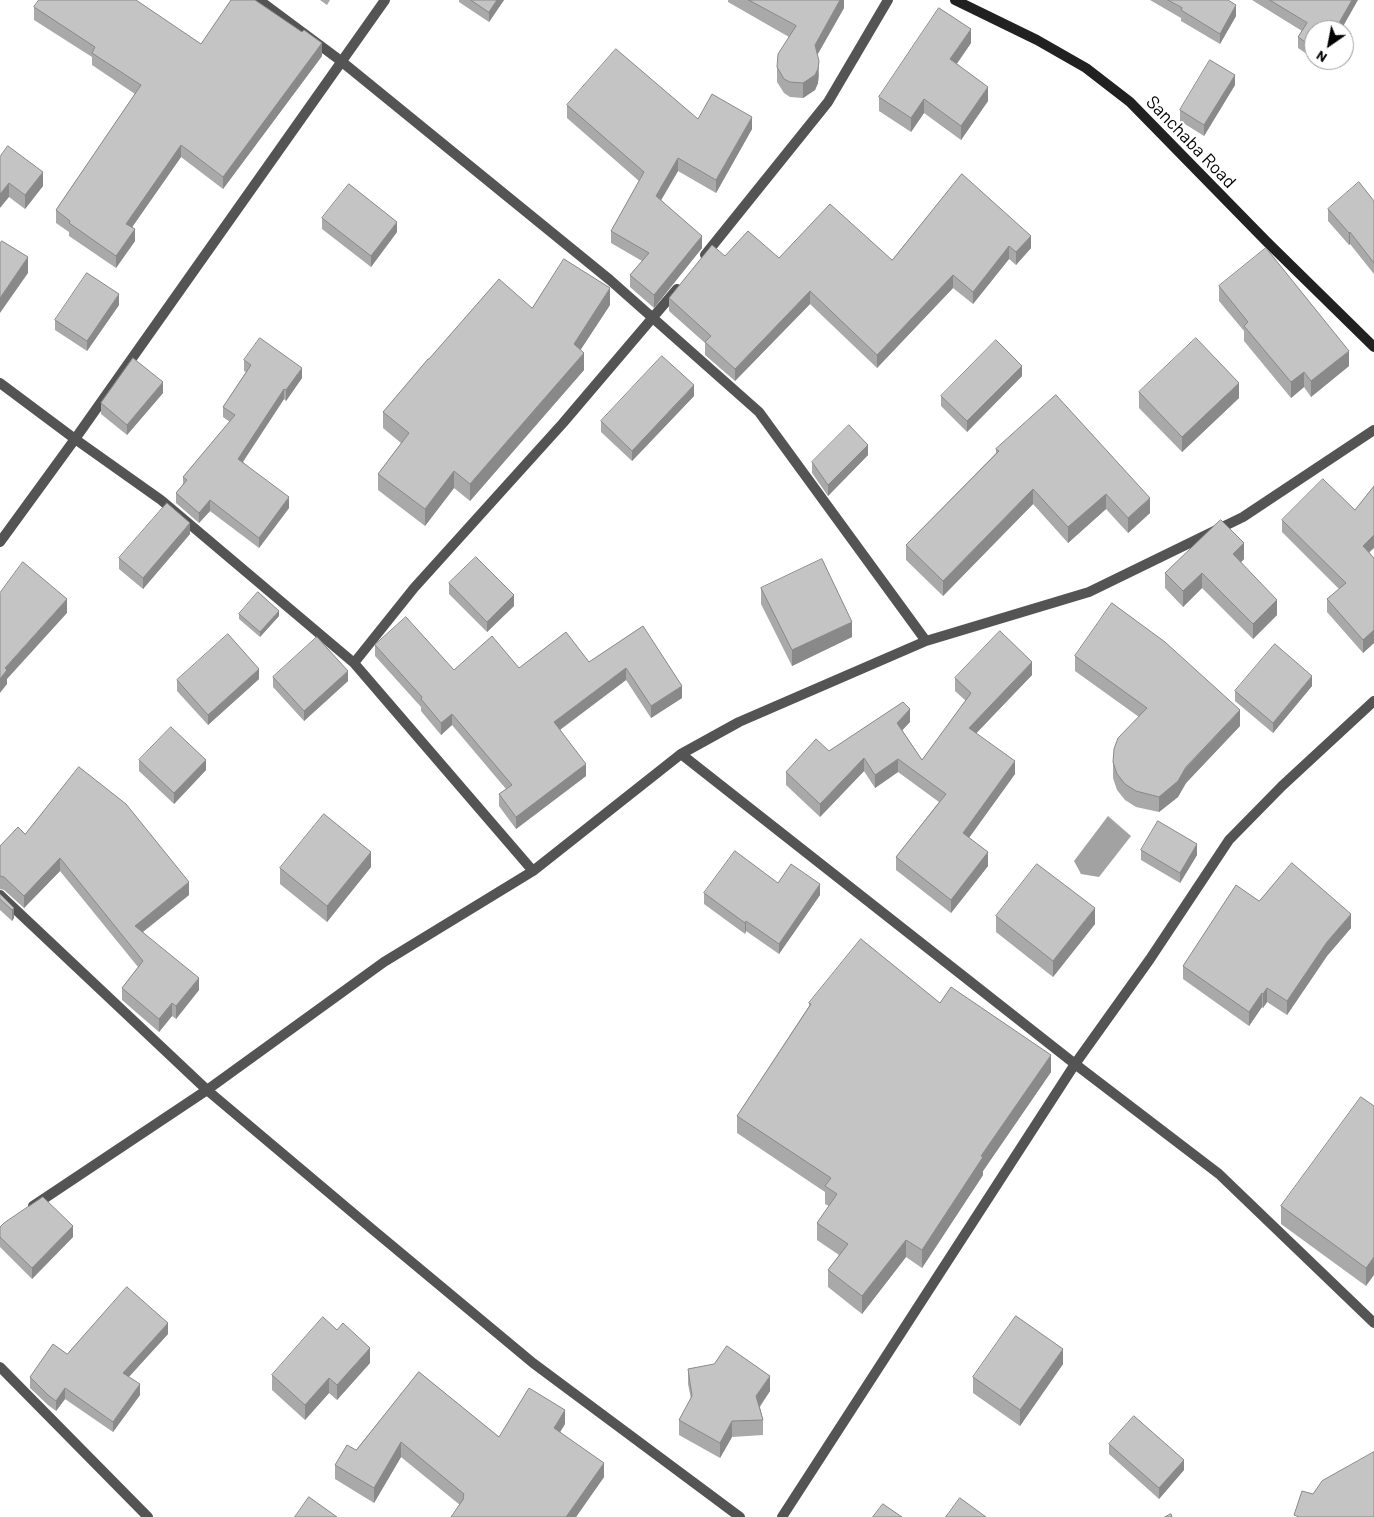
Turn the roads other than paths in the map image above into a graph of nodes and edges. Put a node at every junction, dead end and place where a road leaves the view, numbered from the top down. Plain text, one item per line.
1 (259, 0) edge
2 (384, 0) edge
3 (888, 0) edge
4 (955, 0) edge
5 (341, 61) junction
6 (697, 264) edge
7 (685, 280) edge
8 (654, 318) junction
9 (1374, 347) edge
10 (0, 383) edge
11 (1374, 430) edge
12 (75, 439) junction
13 (0, 542) edge
14 (926, 642) junction
15 (354, 663) junction
16 (1374, 701) edge
17 (681, 754) junction
18 (533, 871) junction
19 (0, 895) edge
20 (1075, 1064) junction
21 (207, 1090) junction
22 (25, 1211) edge
23 (1374, 1323) edge
24 (0, 1367) edge
25 (148, 1517) edge
26 (740, 1517) edge
27 (782, 1517) edge

1 - 5 street
2 - 5 street
3 - 6 street
4 - 9 street, Sanchaba Road
5 - 8 street
5 - 12 street
7 - 8 street
8 - 14 street
8 - 15 street
10 - 12 street
11 - 14 street
12 - 13 street
12 - 15 street
14 - 17 street
15 - 18 street
16 - 20 street
17 - 18 street
17 - 20 street
18 - 21 street
19 - 21 street
20 - 23 street
20 - 27 street
21 - 22 street
21 - 26 street
24 - 25 street

